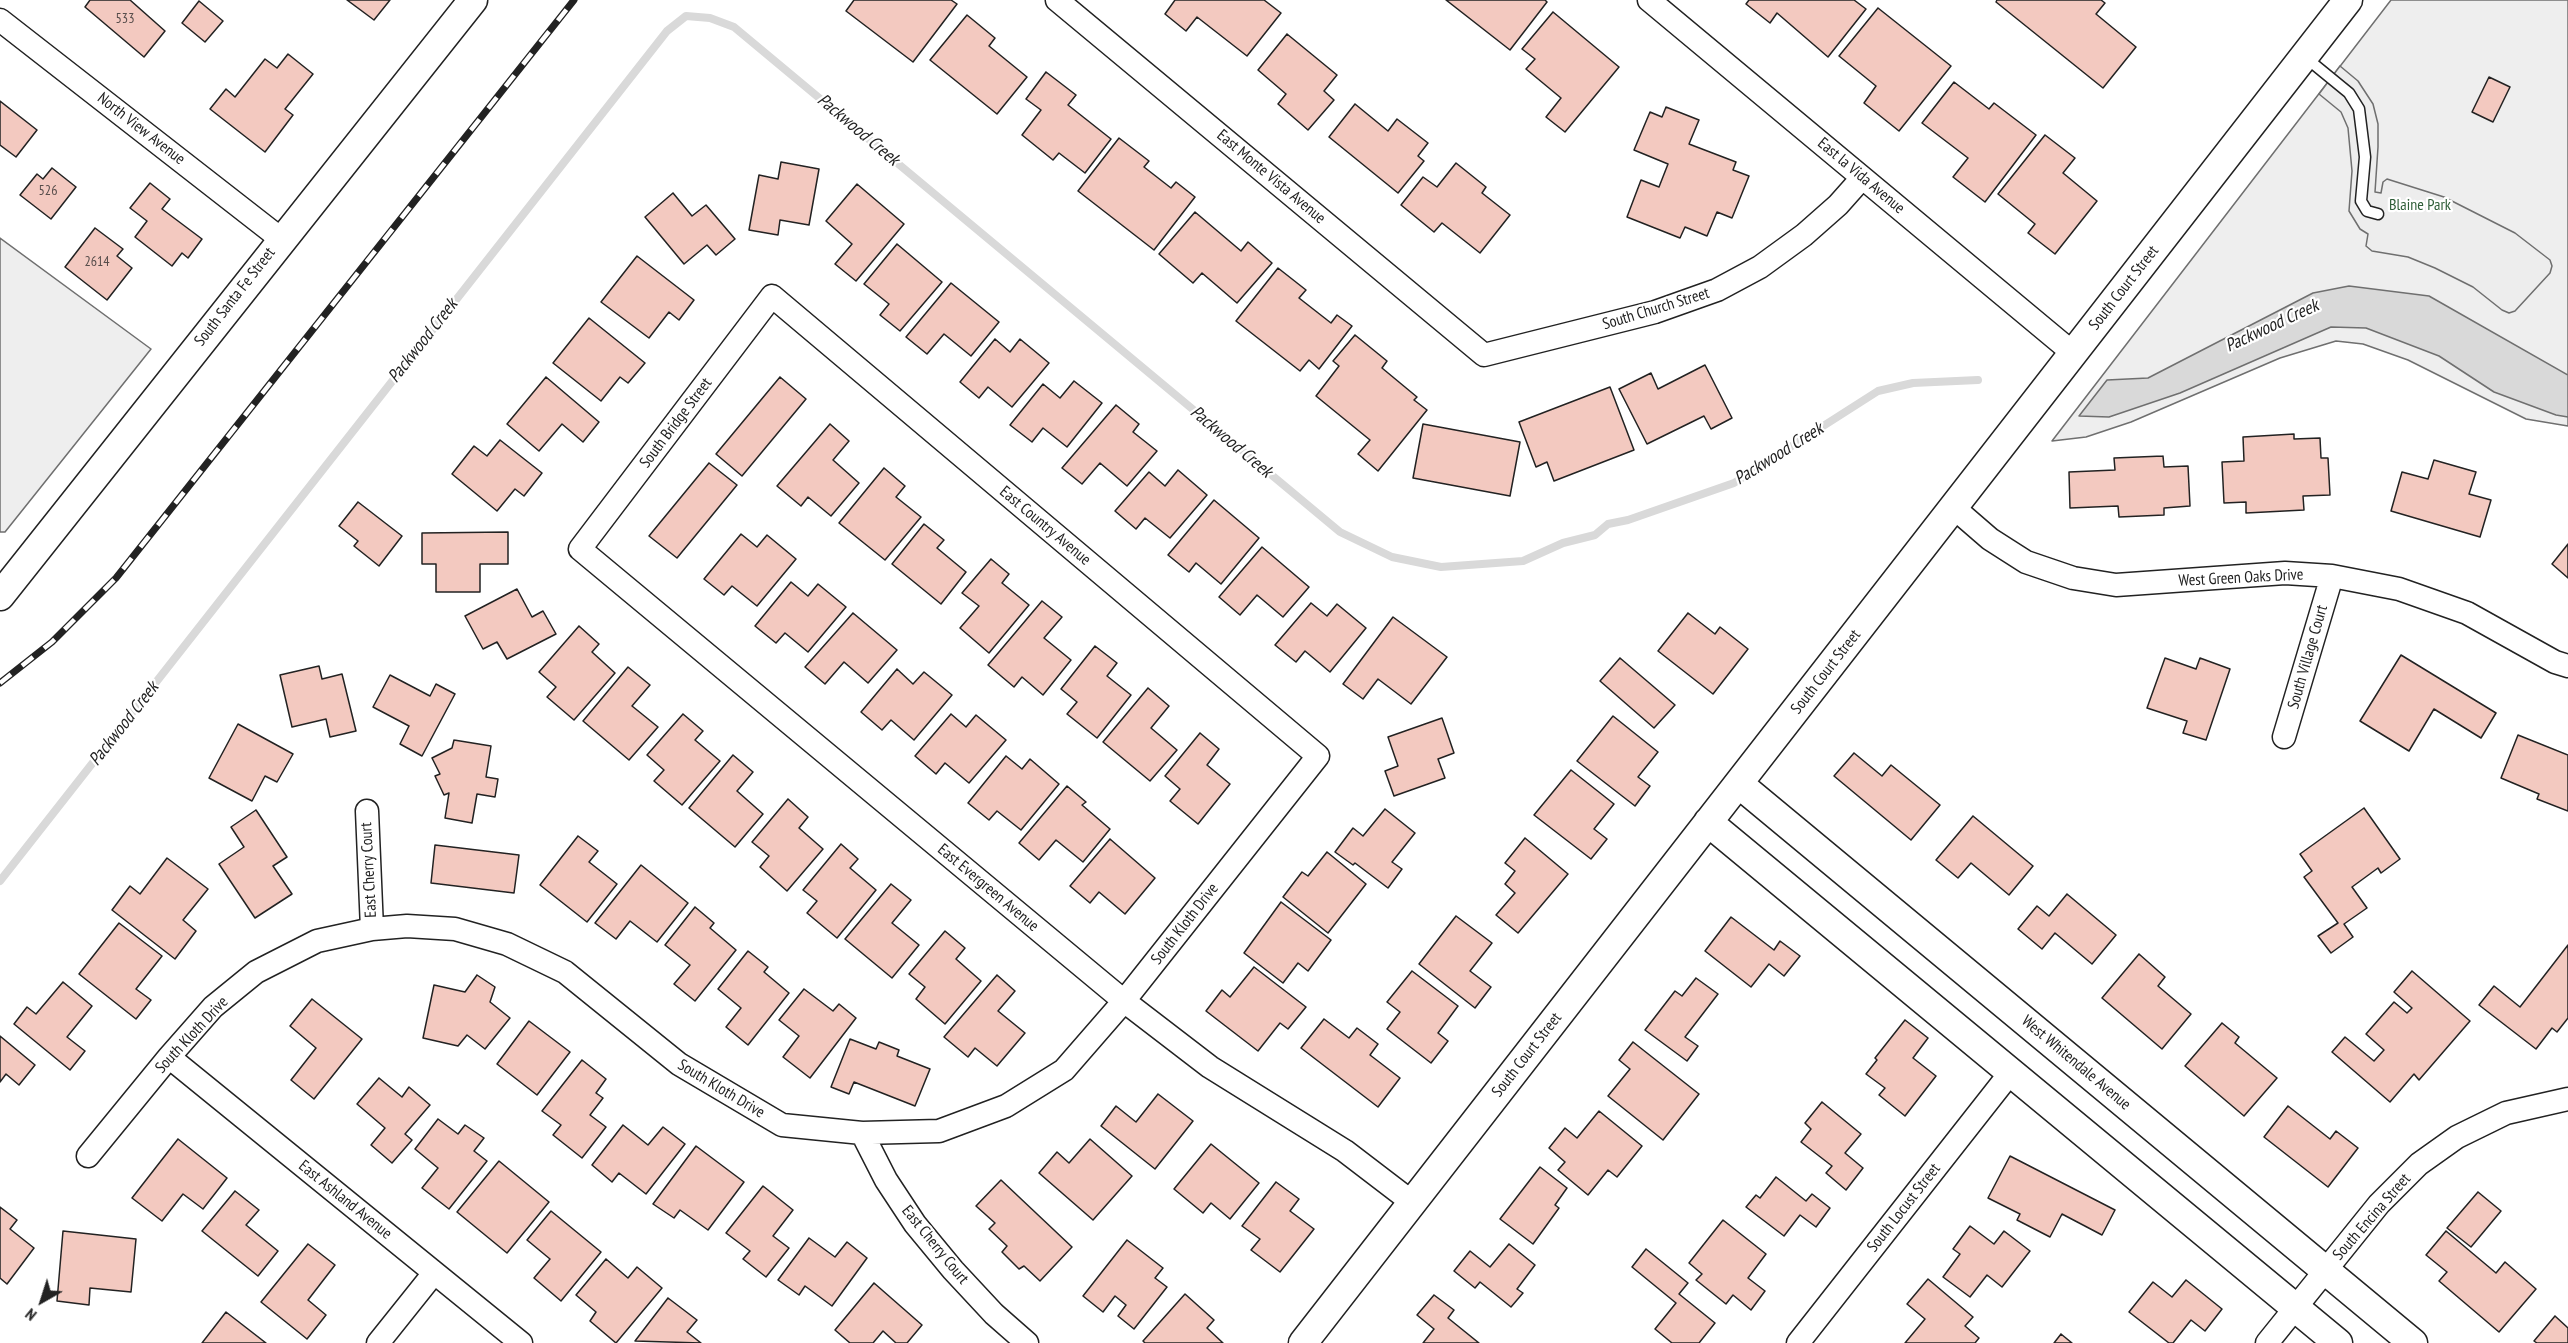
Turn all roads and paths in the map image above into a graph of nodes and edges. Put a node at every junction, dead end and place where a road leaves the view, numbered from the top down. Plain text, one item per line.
1 (473, 0) edge
2 (1057, 0) edge
3 (1649, 0) edge
4 (2348, 0) edge
5 (0, 20) edge
6 (2304, 57) junction
7 (1863, 178) junction
8 (2378, 214) dead end
9 (281, 239) junction
10 (772, 296) joint
11 (2073, 353) junction
12 (1485, 355) joint
13 (1953, 507) junction
14 (580, 549) joint
15 (2332, 576) junction
16 (3, 588) edge
17 (2568, 666) edge
18 (2284, 737) dead end
19 (1318, 756) joint
20 (1739, 784) junction
21 (367, 811) dead end
22 (1708, 822) junction
23 (372, 929) junction
24 (1124, 1001) junction
25 (169, 1057) junction
26 (2011, 1072) junction
27 (2568, 1099) edge
28 (862, 1133) junction
29 (88, 1156) dead end
30 (1413, 1203) junction
31 (2326, 1270) junction
32 (434, 1273) junction
33 (2295, 1307) junction
34 (378, 1343) edge
35 (522, 1343) edge
36 (1027, 1343) edge
37 (1303, 1343) edge
38 (1798, 1343) edge
39 (2267, 1343) edge
40 (2338, 1343) edge
41 (2413, 1343) edge

1 - 9 street, South Santa Fe Street
2 - 12 street, East Monte Vista Avenue
3 - 7 street, East la Vida Avenue
4 - 6 street, South Court Street
5 - 9 street, North View Avenue
6 - 8 lane
6 - 11 street, South Court Street
7 - 11 street, East la Vida Avenue
7 - 12 street, South Church Street
9 - 16 street, South Santa Fe Street
10 - 14 street, South Bridge Street
10 - 19 street, East Country Avenue
11 - 13 street, South Court Street
13 - 15 street, West Green Oaks Drive
13 - 20 street, South Court Street
14 - 24 street, East Evergreen Avenue
15 - 17 street, West Green Oaks Drive
15 - 18 street, South Village Court
19 - 24 street, South Kloth Drive
20 - 22 street, South Court Street
20 - 31 street, West Whitendale Avenue
21 - 23 street, East Cherry Court
22 - 26 street
22 - 30 street, South Court Street
23 - 25 street, South Kloth Drive
23 - 28 street, South Kloth Drive
24 - 28 street, South Kloth Drive
24 - 30 street, East Evergreen Avenue
25 - 29 street, South Kloth Drive
25 - 32 street, East Ashland Avenue
26 - 33 street
26 - 38 street, South Locust Street
27 - 31 street, South Encina Street
28 - 36 street, East Cherry Court
30 - 37 street, South Court Street
31 - 33 street, South Encina Street
31 - 41 street, West Whitendale Avenue
32 - 34 street
32 - 35 street, East Ashland Avenue
33 - 39 street, South Encina Street
33 - 40 street

